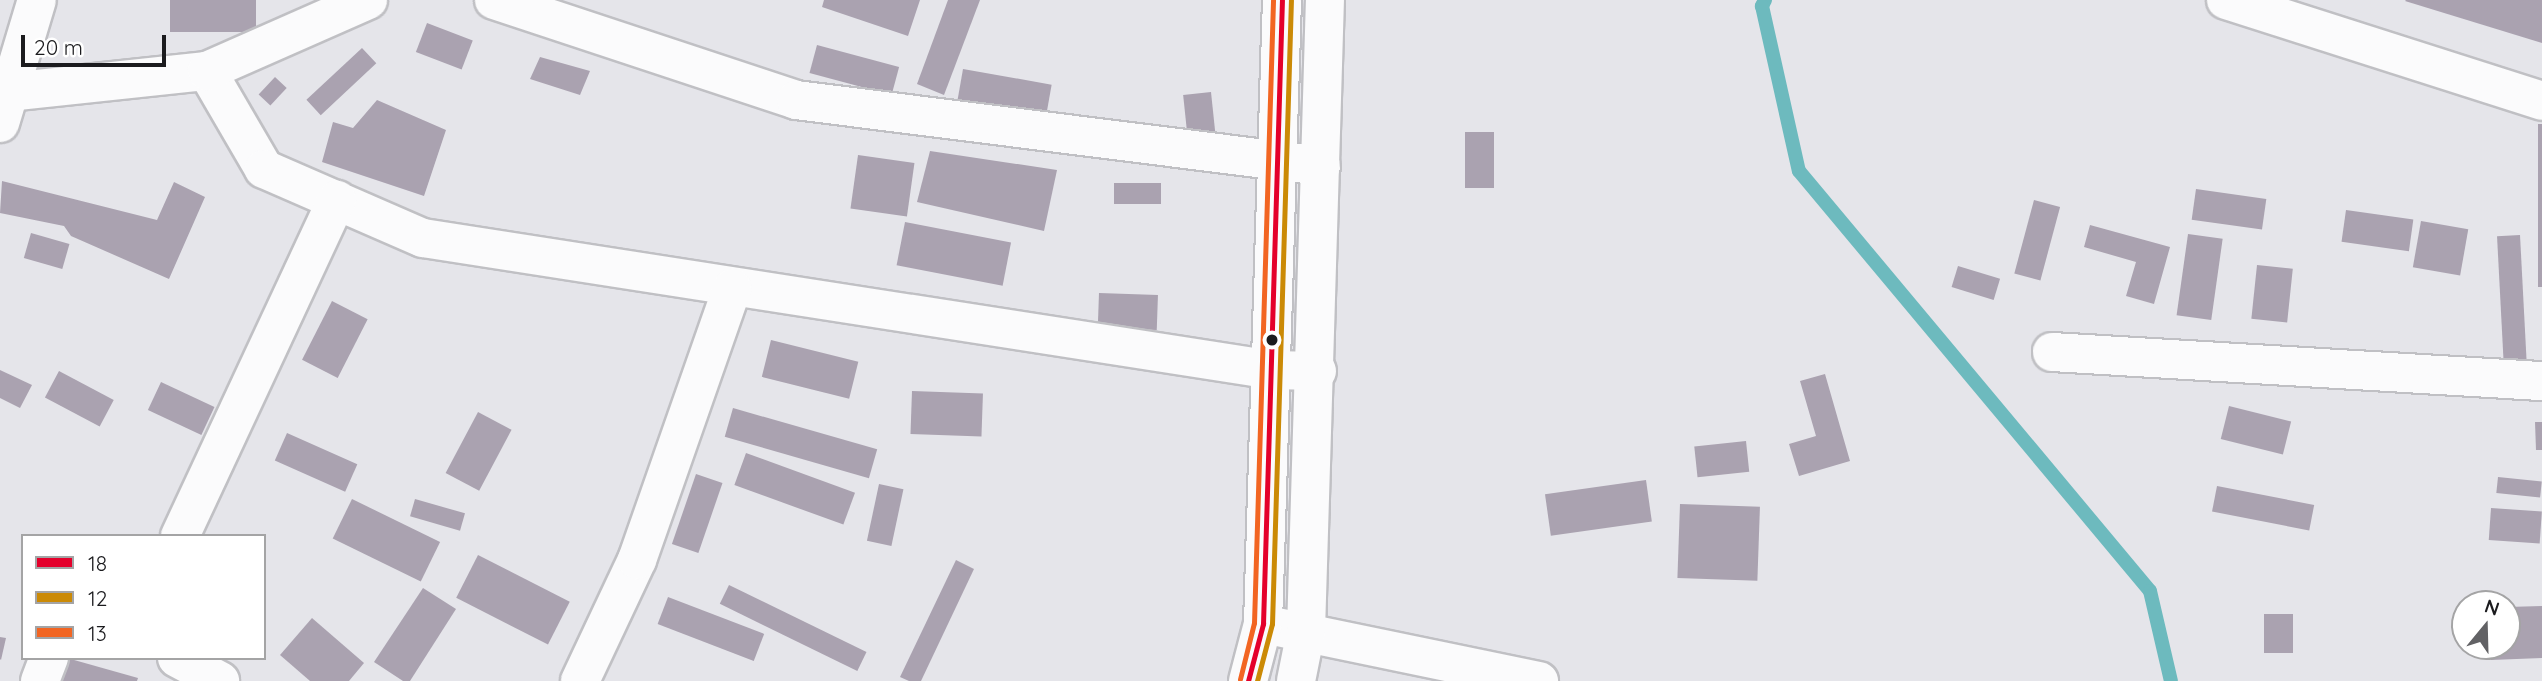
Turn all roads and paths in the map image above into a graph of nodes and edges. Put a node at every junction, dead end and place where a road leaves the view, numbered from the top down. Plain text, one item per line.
1 (37, 0) edge
2 (368, 0) edge
3 (494, 0) edge
4 (1282, 0) edge
5 (1325, 0) edge
6 (2226, 0) edge
7 (207, 71) junction
8 (2542, 101) edge
9 (3, 103) edge
10 (1278, 160) junction
11 (1321, 166) junction
12 (337, 200) junction
13 (732, 288) junction
14 (2052, 352) dead end
15 (1273, 370) junction
16 (1317, 371) junction
17 (2542, 381) edge
18 (181, 534) edge
19 (1263, 624) junction
20 (1307, 632) junction
21 (48, 660) edge
22 (181, 660) edge
23 (40, 681) edge
24 (220, 681) edge
25 (580, 681) edge
26 (1248, 681) edge
27 (1296, 681) edge
28 (1539, 681) edge

1 - 9 street
2 - 7 street
3 - 10 street
4 - 10 street
5 - 11 street
6 - 8 street
7 - 9 street
7 - 12 street
10 - 11 street
10 - 15 street
11 - 16 street
12 - 13 street
12 - 18 street
13 - 15 street
13 - 25 street
14 - 17 street
15 - 16 street
15 - 19 street
16 - 20 street
19 - 20 street
19 - 26 street
20 - 27 street
20 - 28 street
21 - 23 street
22 - 24 street

